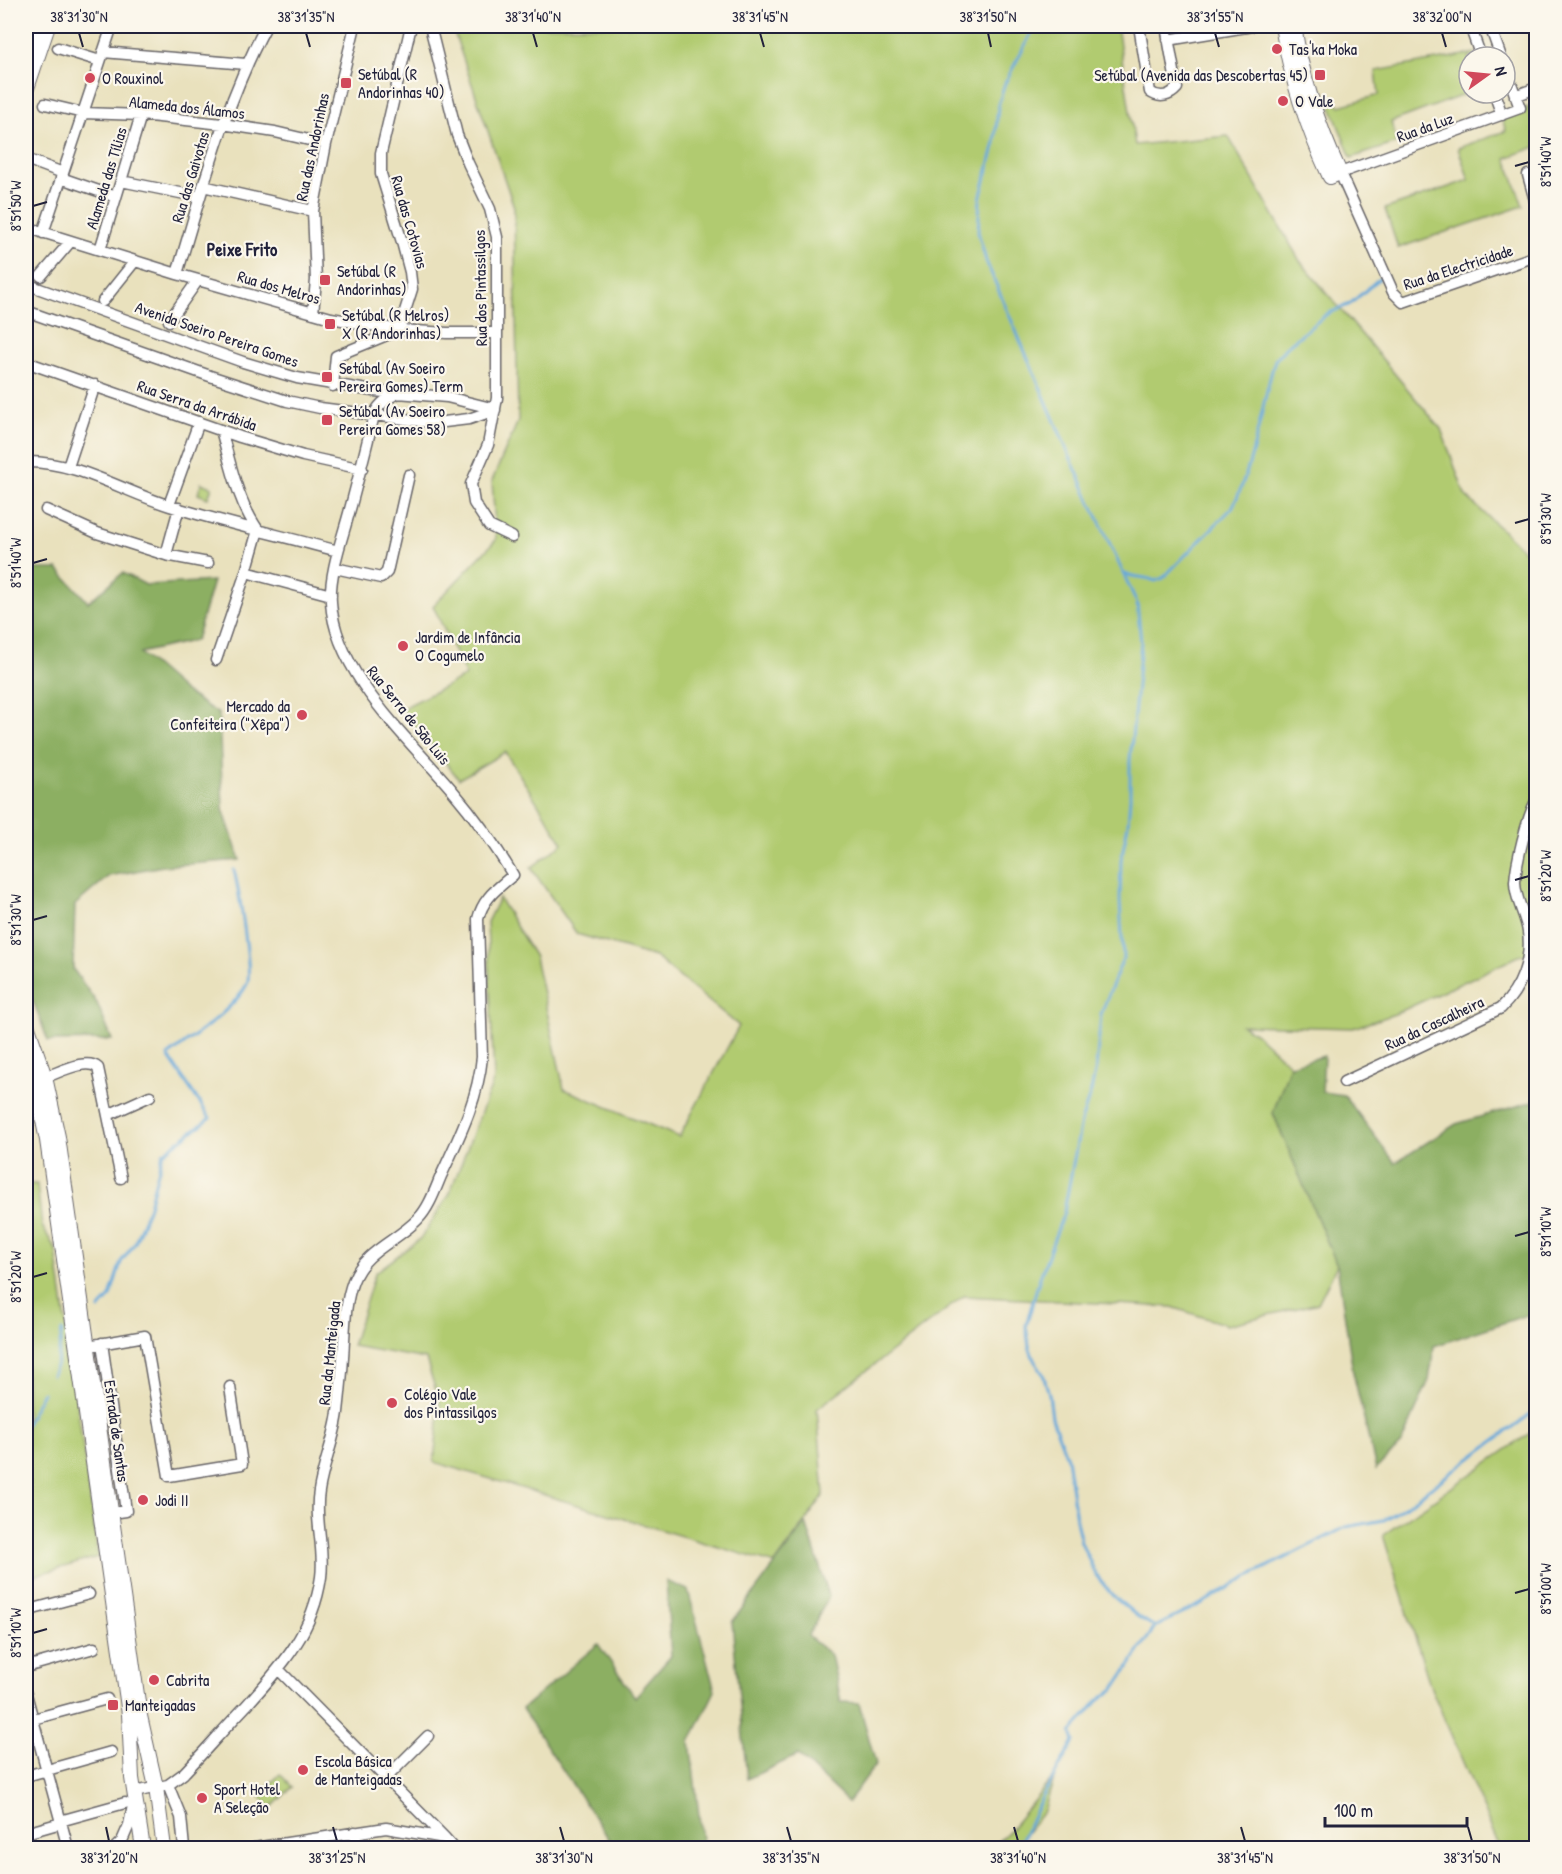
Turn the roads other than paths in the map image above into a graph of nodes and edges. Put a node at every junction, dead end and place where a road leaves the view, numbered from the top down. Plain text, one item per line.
1 (36, 26) edge
2 (48, 26) edge
3 (112, 26) edge
4 (266, 26) edge
5 (355, 26) edge
6 (411, 26) edge
7 (430, 26) edge
8 (1139, 26) edge
9 (1166, 26) edge
10 (1252, 26) edge
11 (1282, 26) edge
12 (1294, 26) edge
13 (1470, 26) edge
14 (1490, 26) edge
15 (408, 39) junction
16 (433, 39) junction
17 (1168, 40) junction
18 (1477, 45) edge
19 (1497, 45) edge
20 (58, 48) dead end
21 (26, 55) edge
22 (102, 57) junction
23 (246, 64) junction
24 (1536, 88) edge
25 (26, 91) edge
26 (1517, 95) edge
27 (1517, 101) edge
28 (45, 104) dead end
29 (1498, 105) edge
30 (83, 113) junction
31 (141, 115) junction
32 (1502, 115) junction
33 (222, 124) junction
34 (326, 144) junction
35 (26, 159) edge
36 (1340, 173) junction
37 (1528, 175) dead end
38 (62, 176) junction
39 (121, 181) junction
40 (202, 192) junction
41 (116, 196) junction
42 (1536, 202) edge
43 (313, 211) junction
44 (26, 227) edge
45 (43, 232) junction
46 (71, 241) junction
47 (100, 250) junction
48 (1536, 256) edge
49 (135, 261) junction
50 (177, 274) junction
51 (41, 276) dead end
52 (198, 280) junction
53 (26, 284) edge
54 (103, 301) dead end
55 (26, 311) edge
56 (313, 313) junction
57 (169, 321) dead end
58 (399, 330) junction
59 (496, 333) junction
60 (26, 362) edge
61 (95, 385) junction
62 (333, 386) junction
63 (401, 392) junction
64 (439, 396) junction
65 (495, 410) junction
66 (374, 415) junction
67 (199, 422) junction
68 (436, 423) junction
69 (221, 430) junction
70 (26, 462) edge
71 (68, 467) junction
72 (362, 469) junction
73 (409, 475) dead end
74 (174, 507) junction
75 (46, 510) dead end
76 (258, 530) junction
77 (512, 537) dead end
78 (338, 551) junction
79 (166, 555) junction
80 (208, 563) dead end
81 (335, 568) junction
82 (246, 572) junction
83 (331, 595) junction
84 (216, 660) dead end
85 (1536, 801) edge
86 (513, 875) joint
87 (26, 1022) edge
88 (26, 1054) edge
89 (45, 1077) junction
90 (1344, 1082) dead end
91 (150, 1096) dead end
92 (108, 1115) junction
93 (121, 1178) dead end
94 (95, 1344) junction
95 (230, 1387) dead end
96 (89, 1594) dead end
97 (26, 1611) edge
98 (94, 1648) dead end
99 (26, 1667) edge
100 (279, 1670) junction
101 (26, 1694) edge
102 (107, 1699) dead end
103 (29, 1720) edge
104 (428, 1736) dead end
105 (111, 1752) dead end
106 (46, 1770) junction
107 (26, 1776) edge
108 (386, 1778) junction
109 (162, 1786) junction
110 (130, 1799) junction
111 (61, 1822) junction
112 (355, 1832) junction
113 (26, 1833) edge
114 (445, 1838) junction
115 (68, 1848) edge
116 (115, 1848) edge
117 (142, 1848) edge
118 (164, 1848) edge
119 (184, 1848) edge
120 (254, 1848) edge
121 (357, 1848) edge
122 (454, 1848) edge

1 - 21 main road
2 - 25 main road
3 - 22 street
4 - 23 street, Rua das Gaivotas
5 - 34 street, Rua das Andorinhas
6 - 15 street, Rua das Cotovias
7 - 16 street, Rua dos Pintassilgos
8 - 17 street
9 - 17 street
10 - 17 street
11 - 36 main road
12 - 36 main road
13 - 18 street
14 - 19 street
15 - 16 street
15 - 58 street, Rua das Cotovias
16 - 59 street, Rua dos Pintassilgos
20 - 22 street
22 - 23 street
22 - 30 street
23 - 33 street, Rua das Gaivotas
24 - 26 street
27 - 32 street, Rua da Luz
28 - 30 street, Alameda dos Álamos
29 - 32 street
30 - 31 street, Alameda dos Álamos
30 - 38 street
31 - 33 street, Alameda dos Álamos
31 - 39 street, Alameda das Tílias
32 - 36 street, Rua da Luz
33 - 34 street, Alameda dos Álamos
33 - 40 street, Rua das Gaivotas
34 - 43 street, Rua das Andorinhas
35 - 38 street
36 - 48 street, Rua da Electricidade
37 - 42 street
38 - 41 street
38 - 45 street
39 - 40 street
39 - 41 street, Alameda das Tílias
40 - 43 street
40 - 50 street, Rua das Gaivotas
41 - 47 street, Alameda das Tílias
43 - 56 street, Rua das Andorinhas
44 - 45 street, Rua dos Melros
45 - 46 street, Rua dos Melros
46 - 47 street, Rua dos Melros
46 - 51 street
47 - 49 street, Rua dos Melros
49 - 50 street, Rua dos Melros
49 - 54 street
50 - 52 street, Rua dos Melros
52 - 56 street, Rua dos Melros
52 - 57 street
53 - 62 street, Avenida Soeiro Pereira Gomes
55 - 66 street
56 - 58 street, Rua dos Melros
58 - 59 street, Rua dos Melros
58 - 62 street
59 - 65 street, Rua dos Pintassilgos
60 - 61 street, Rua Serra da Arrábida
61 - 67 street, Rua Serra da Arrábida
61 - 71 street
62 - 63 street, Avenida Soeiro Pereira Gomes
63 - 64 street, Avenida Soeiro Pereira Gomes
63 - 66 street
64 - 65 street, Avenida Soeiro Pereira Gomes
64 - 68 street
65 - 68 street
65 - 77 street, Rua dos Pintassilgos
66 - 68 street
66 - 72 street, Rua Serra de São Luis
67 - 69 street, Rua Serra da Arrábida
67 - 74 street
69 - 72 street, Rua Serra da Arrábida
69 - 76 street
70 - 71 street
71 - 74 street
72 - 78 street, Rua Serra de São Luis
73 - 81 street
74 - 76 street
74 - 79 street
75 - 79 street
76 - 78 street
76 - 82 street
78 - 81 street, Rua Serra de São Luis
79 - 80 street
81 - 83 street, Rua Serra de São Luis
82 - 83 street
82 - 84 street
83 - 86 street, Rua Serra de São Luis
85 - 90 street, Rua da Cascalheira
86 - 100 street, Rua da Manteigada
87 - 89 main road, Estrada de Santas
88 - 110 main road, Estrada de Santas
89 - 92 street
89 - 94 main road, Estrada de Santas
91 - 92 street
92 - 93 street
94 - 95 street
94 - 109 main road, Estrada de Santas
96 - 97 street
98 - 99 street
100 - 108 street
100 - 109 street, Rua da Manteigada
101 - 103 street
102 - 103 street
103 - 106 street
104 - 108 street
105 - 106 street
106 - 107 street
106 - 111 street
108 - 114 street
109 - 110 street, Rua da Manteigada
109 - 118 main road, Estrada de Santas
109 - 119 street
110 - 111 street, Rua da Manteigada
110 - 116 street
110 - 117 main road, Estrada de Santas
111 - 113 street, Rua da Manteigada
111 - 115 street
112 - 114 street
112 - 120 street
112 - 121 street
114 - 122 street

